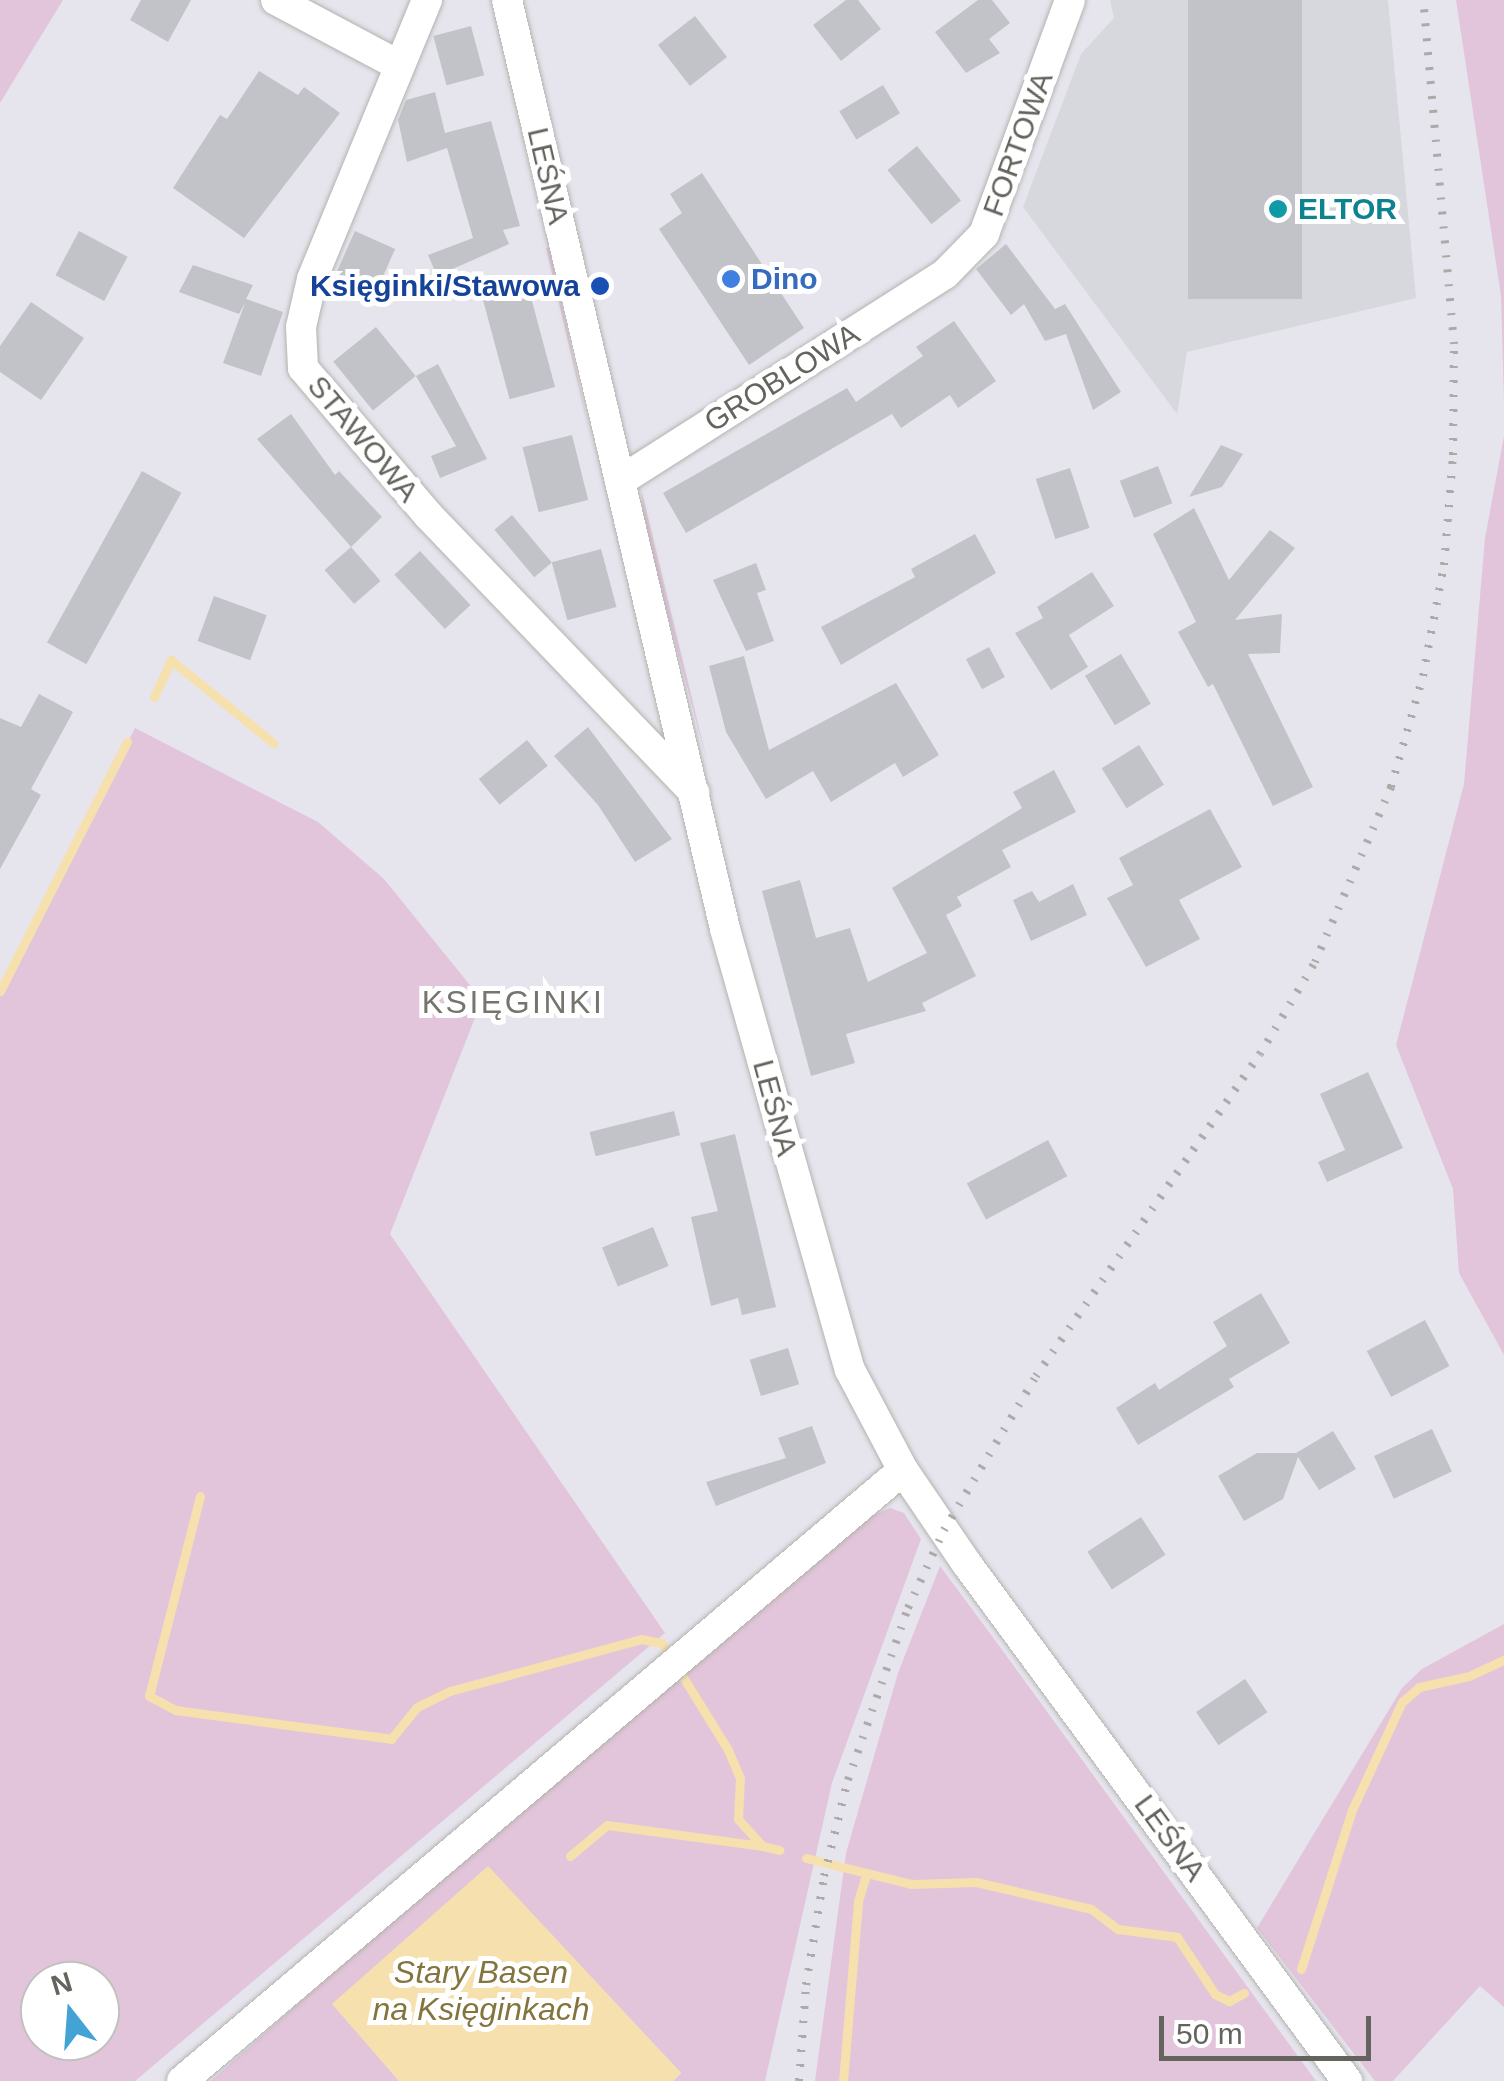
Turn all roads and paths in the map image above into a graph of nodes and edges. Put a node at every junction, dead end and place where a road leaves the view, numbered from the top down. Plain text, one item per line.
1 (276, 0) edge
2 (427, 0) edge
3 (507, 0) edge
4 (1070, 0) edge
5 (400, 66) junction
6 (945, 274) joint
7 (620, 481) junction
8 (695, 792) junction
9 (904, 1470) junction
10 (182, 2081) edge
11 (1346, 2081) edge

1 - 5 street
2 - 5 street, STAWOWA
3 - 7 street, LEŚNA
4 - 6 street, FORTOWA
5 - 8 street, STAWOWA
6 - 7 street, GROBLOWA
7 - 8 street, LEŚNA
8 - 9 street, LEŚNA
9 - 10 street
9 - 11 street, LEŚNA

